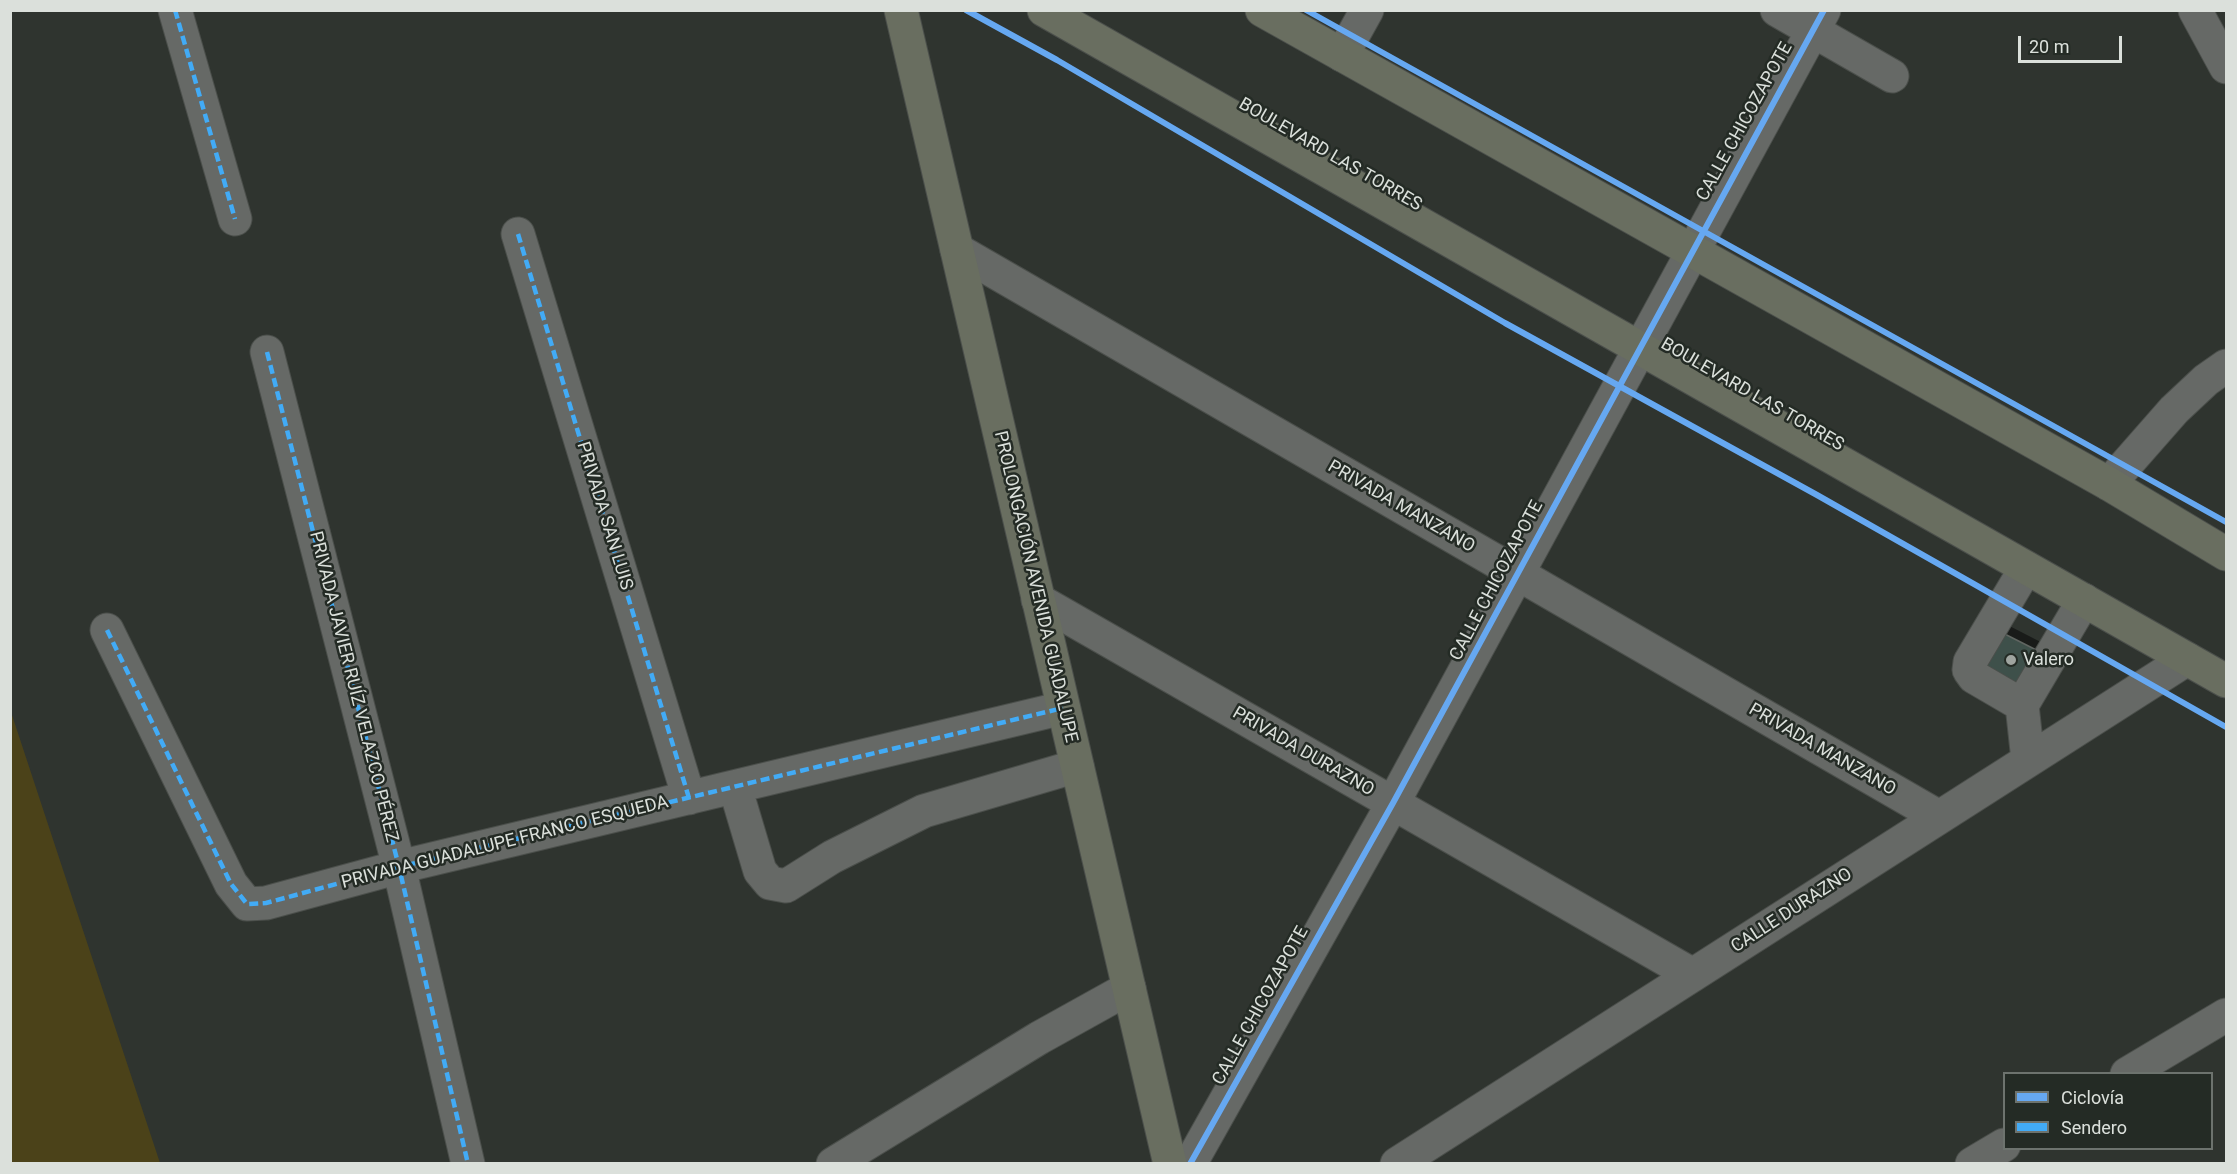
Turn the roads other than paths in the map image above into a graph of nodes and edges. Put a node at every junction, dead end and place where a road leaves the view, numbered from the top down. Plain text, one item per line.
1 (175, 10) edge
2 (901, 10) edge
3 (1044, 10) edge
4 (1262, 10) edge
5 (1366, 10) edge
6 (1778, 10) edge
7 (2195, 10) edge
8 (1818, 21) edge
9 (1342, 55) junction
10 (2226, 67) edge
11 (1892, 76) dead end
12 (235, 219) dead end
13 (518, 234) dead end
14 (957, 250) junction
15 (1692, 251) junction
16 (1639, 348) junction
17 (267, 352) dead end
18 (2226, 366) edge
19 (2109, 484) junction
20 (2226, 554) edge
21 (2026, 568) junction
22 (1518, 574) junction
23 (1038, 600) junction
24 (2084, 600) junction
25 (108, 630) dead end
26 (2187, 659) junction
27 (2226, 681) edge
28 (2022, 705) junction
29 (1063, 708) junction
30 (2028, 760) junction
31 (1077, 766) junction
32 (735, 787) junction
33 (689, 798) junction
34 (1393, 803) junction
35 (1939, 817) junction
36 (399, 867) junction
37 (1693, 975) junction
38 (1129, 988) junction
39 (2226, 1015) edge
40 (2130, 1072) edge
41 (2003, 1146) edge
42 (468, 1164) edge
43 (832, 1164) edge
44 (1170, 1164) edge
45 (1190, 1164) edge
46 (1398, 1164) edge
47 (1972, 1164) edge

1 - 12 street
2 - 14 main road, PROLONGACIÓN AVENIDA GUADALUPE
3 - 16 main road, BOULEVARD LAS TORRES
4 - 9 main road
5 - 9 street
6 - 8 street
7 - 10 street
8 - 11 street
8 - 15 street, CALLE CHICOZAPOTE
9 - 15 main road
13 - 33 street, PRIVADA SAN LUIS
14 - 22 street, PRIVADA MANZANO
14 - 23 main road, PROLONGACIÓN AVENIDA GUADALUPE
15 - 16 street, CALLE CHICOZAPOTE
15 - 19 main road
16 - 21 main road, BOULEVARD LAS TORRES
16 - 22 street, CALLE CHICOZAPOTE
17 - 36 street, PRIVADA JAVIER RUÍZ VELAZCO PÉREZ
18 - 19 street
19 - 20 main road
21 - 24 main road, BOULEVARD LAS TORRES
21 - 28 street
22 - 34 street, CALLE CHICOZAPOTE
22 - 35 street, PRIVADA MANZANO
23 - 29 main road, PROLONGACIÓN AVENIDA GUADALUPE
23 - 34 street, PRIVADA DURAZNO
24 - 26 main road, BOULEVARD LAS TORRES
24 - 28 street
25 - 36 street, PRIVADA GUADALUPE FRANCO ESQUEDA
26 - 27 main road, BOULEVARD LAS TORRES
26 - 30 street, CALLE DURAZNO
28 - 30 street
29 - 31 main road, PROLONGACIÓN AVENIDA GUADALUPE
29 - 32 street, PRIVADA GUADALUPE FRANCO ESQUEDA
30 - 35 street, CALLE DURAZNO
31 - 32 street
31 - 38 main road, PROLONGACIÓN AVENIDA GUADALUPE
32 - 33 street, PRIVADA GUADALUPE FRANCO ESQUEDA
33 - 36 street, PRIVADA GUADALUPE FRANCO ESQUEDA
34 - 37 street, PRIVADA DURAZNO
34 - 45 street, CALLE CHICOZAPOTE
35 - 37 street, CALLE DURAZNO
36 - 42 street, PRIVADA JAVIER RUÍZ VELAZCO PÉREZ
37 - 46 street, CALLE DURAZNO
38 - 43 street
38 - 44 main road, PROLONGACIÓN AVENIDA GUADALUPE
39 - 40 street
41 - 47 street

